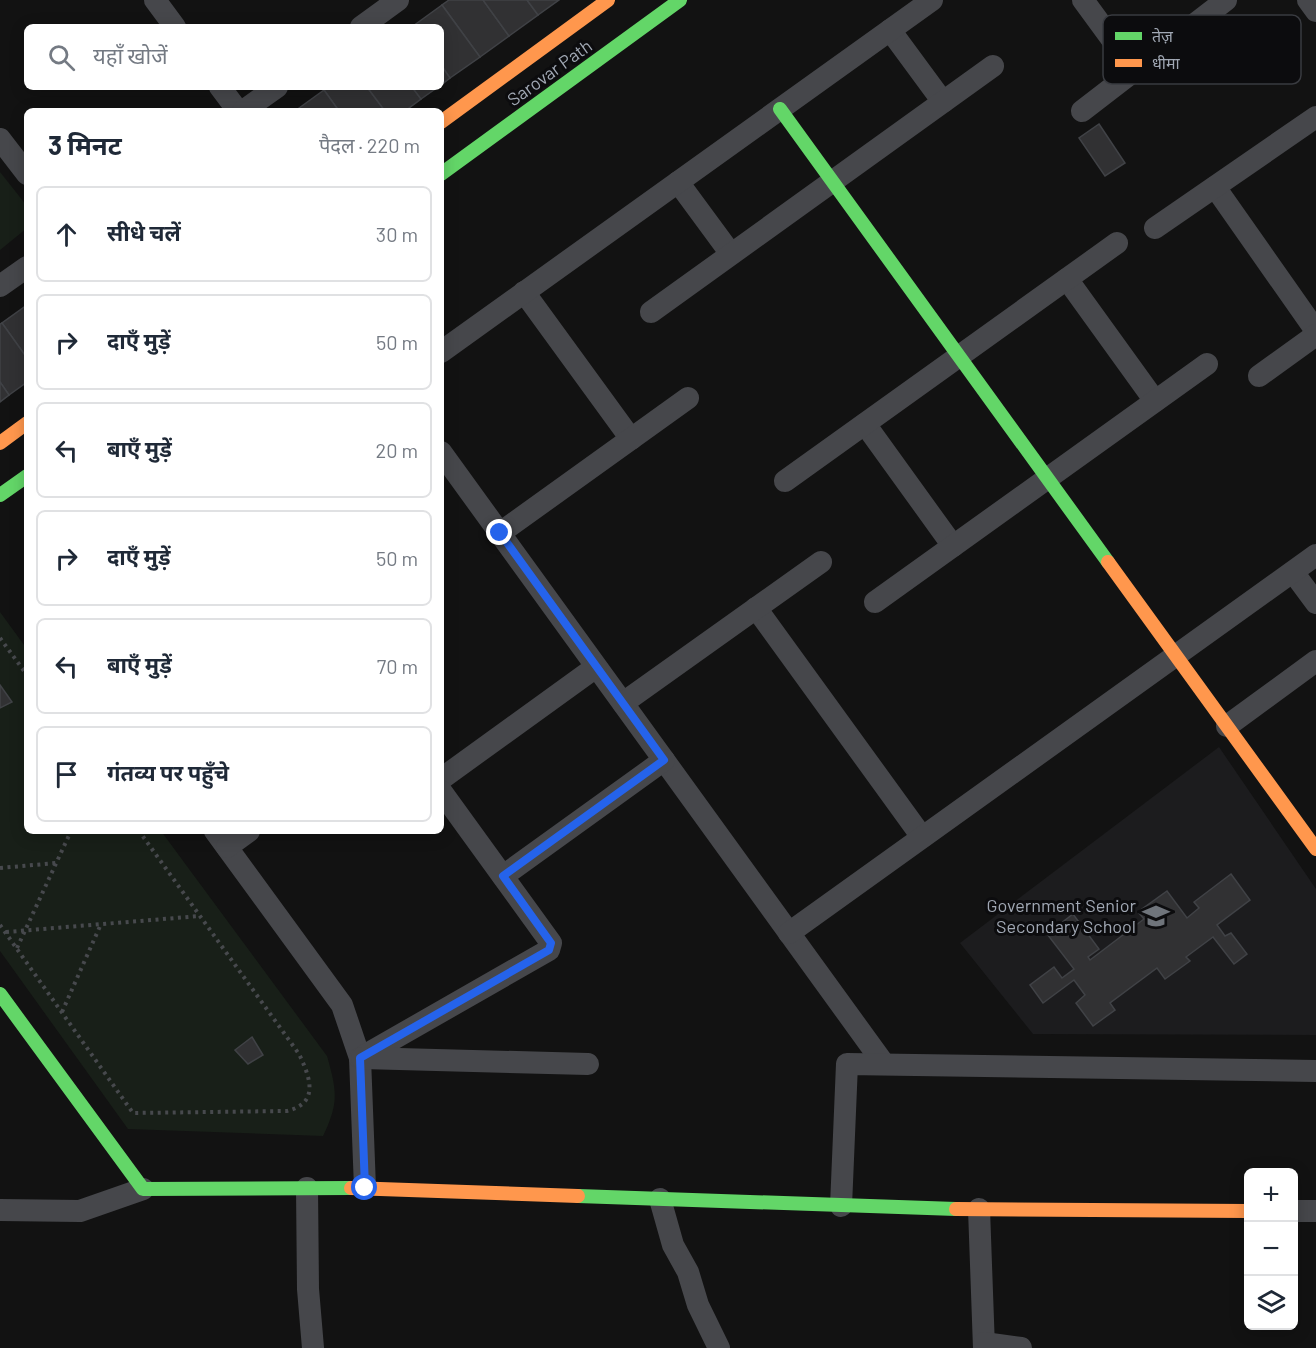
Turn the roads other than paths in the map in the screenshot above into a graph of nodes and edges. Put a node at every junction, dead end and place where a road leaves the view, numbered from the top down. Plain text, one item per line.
1 (155, 0) edge
2 (398, 0) edge
3 (608, 0) edge
4 (681, 0) edge
5 (932, 0) edge
6 (1083, 0) edge
7 (1226, 0) edge
8 (1308, 0) edge
9 (1316, 11) edge
10 (1206, 15) edge
11 (173, 24) edge
12 (365, 24) edge
13 (1103, 27) edge
14 (890, 30) junction
15 (993, 66) dead end
16 (1117, 84) edge
17 (222, 90) edge
18 (273, 90) edge
19 (943, 102) junction
20 (236, 108) edge
21 (247, 108) edge
22 (780, 109) junction
23 (1082, 111) dead end
24 (1316, 117) edge
25 (444, 120) edge
26 (0, 139) edge
27 (24, 170) edge
28 (444, 172) edge
29 (678, 182) junction
30 (832, 182) junction
31 (1215, 187) junction
32 (1155, 228) dead end
33 (1117, 243) dead end
34 (731, 254) junction
35 (24, 269) edge
36 (1067, 279) junction
37 (0, 286) edge
38 (524, 292) junction
39 (651, 312) dead end
40 (1316, 333) edge
41 (444, 350) edge
42 (959, 357) junction
43 (1207, 364) dead end
44 (1259, 376) dead end
45 (688, 398) dead end
46 (1155, 401) junction
47 (865, 424) junction
48 (24, 425) edge
49 (631, 439) junction
50 (0, 443) edge
51 (445, 466) edge
52 (24, 478) edge
53 (1047, 478) junction
54 (785, 481) dead end
55 (0, 495) edge
56 (500, 533) junction
57 (953, 546) junction
58 (1316, 555) edge
59 (821, 562) dead end
60 (1293, 572) junction
61 (875, 602) dead end
62 (1316, 603) edge
63 (756, 608) junction
64 (1176, 656) junction
65 (1316, 661) edge
66 (596, 667) junction
67 (623, 703) junction
68 (1227, 726) junction
69 (664, 760) junction
70 (444, 776) edge
71 (444, 794) edge
72 (238, 834) edge
73 (922, 837) junction
74 (221, 839) edge
75 (1316, 849) edge
76 (503, 876) junction
77 (789, 933) junction
78 (0, 994) edge
79 (360, 1058) junction
80 (588, 1064) dead end
81 (885, 1064) junction
82 (1316, 1071) edge
83 (307, 1188) junction
84 (365, 1188) junction
85 (143, 1189) junction
86 (660, 1199) junction
87 (841, 1206) junction
88 (979, 1209) junction
89 (0, 1210) edge
90 (1244, 1210) edge
91 (1298, 1211) edge
92 (1316, 1211) edge
93 (984, 1346) edge
94 (313, 1348) edge
95 (719, 1348) edge
96 (1021, 1348) edge

1 - 11 street
2 - 12 street
3 - 25 street, Sarovar Path
4 - 28 street, Sarovar Path
5 - 14 street
6 - 13 street
7 - 10 street
8 - 9 street
14 - 19 street
14 - 22 street
15 - 19 street
16 - 23 street
17 - 20 street
18 - 21 street
19 - 30 street
22 - 29 street
22 - 30 street
24 - 31 street
26 - 27 street
29 - 34 street
29 - 38 street
30 - 34 street
30 - 42 street
31 - 32 street
31 - 40 street
33 - 36 street
34 - 39 street
35 - 37 street
36 - 42 street
36 - 46 street
38 - 41 street
38 - 49 street
40 - 44 street
42 - 47 street
42 - 53 street
43 - 46 street
45 - 49 street
46 - 53 street
47 - 54 street
47 - 57 street
48 - 50 street
49 - 56 street
51 - 56 street
52 - 55 street
53 - 57 street
53 - 64 street
56 - 66 street
57 - 61 street
58 - 60 street
59 - 63 street
60 - 62 street
60 - 64 street
63 - 67 street
63 - 73 street
64 - 68 street
64 - 73 street
65 - 68 street
66 - 67 street
66 - 70 street
67 - 69 street
68 - 75 street
69 - 76 street
69 - 77 street
71 - 76 street
72 - 74 street
73 - 77 street
74 - 79 street
76 - 79 street
77 - 81 street
78 - 85 street
79 - 80 street
79 - 84 street
81 - 82 street
81 - 87 street
83 - 84 street
83 - 85 street
83 - 94 street
84 - 86 street
85 - 89 street
86 - 87 street
86 - 95 street
87 - 88 street
88 - 90 street
88 - 93 street
91 - 92 street
93 - 96 street

